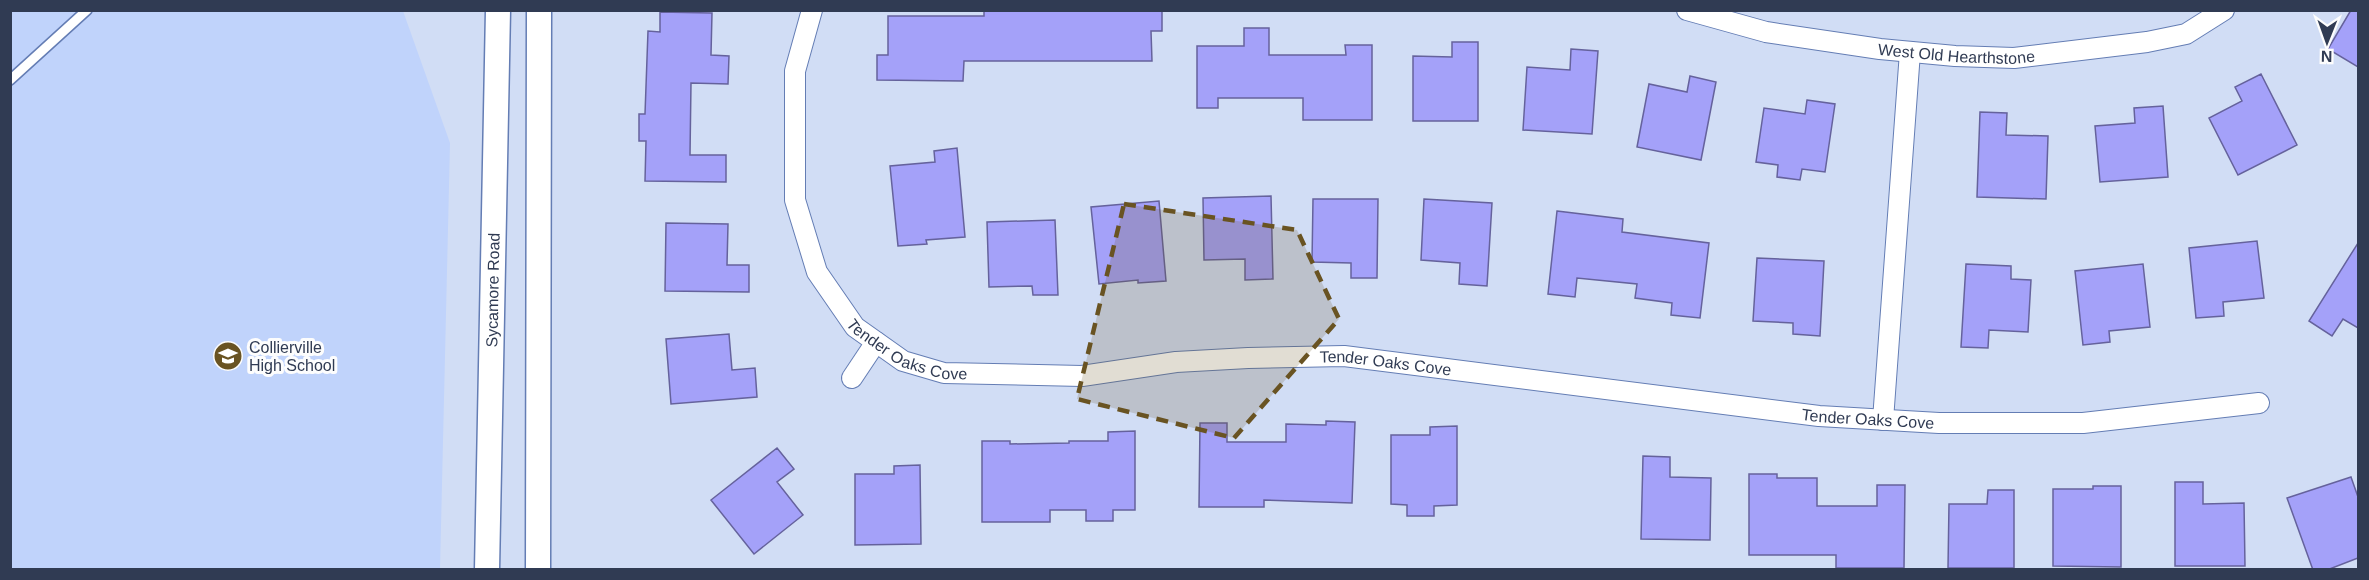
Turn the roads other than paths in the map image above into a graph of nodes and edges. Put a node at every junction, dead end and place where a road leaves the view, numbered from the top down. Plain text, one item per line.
1 (87, 10) edge
2 (498, 10) edge
3 (539, 10) edge
4 (812, 10) edge
5 (1687, 10) edge
6 (2224, 10) edge
7 (1910, 52) junction
8 (10, 80) edge
9 (876, 342) junction
10 (852, 378) dead end
11 (2259, 403) dead end
12 (1883, 420) junction
13 (487, 570) edge
14 (538, 570) edge

1 - 8 lane
2 - 13 street, Sycamore Road
3 - 14 street
4 - 9 street, Tender Oaks Cove
5 - 7 street, West Old Hearthstone
6 - 7 street, West Old Hearthstone
7 - 12 street
9 - 10 street
9 - 12 street, Tender Oaks Cove
11 - 12 street, Tender Oaks Cove

